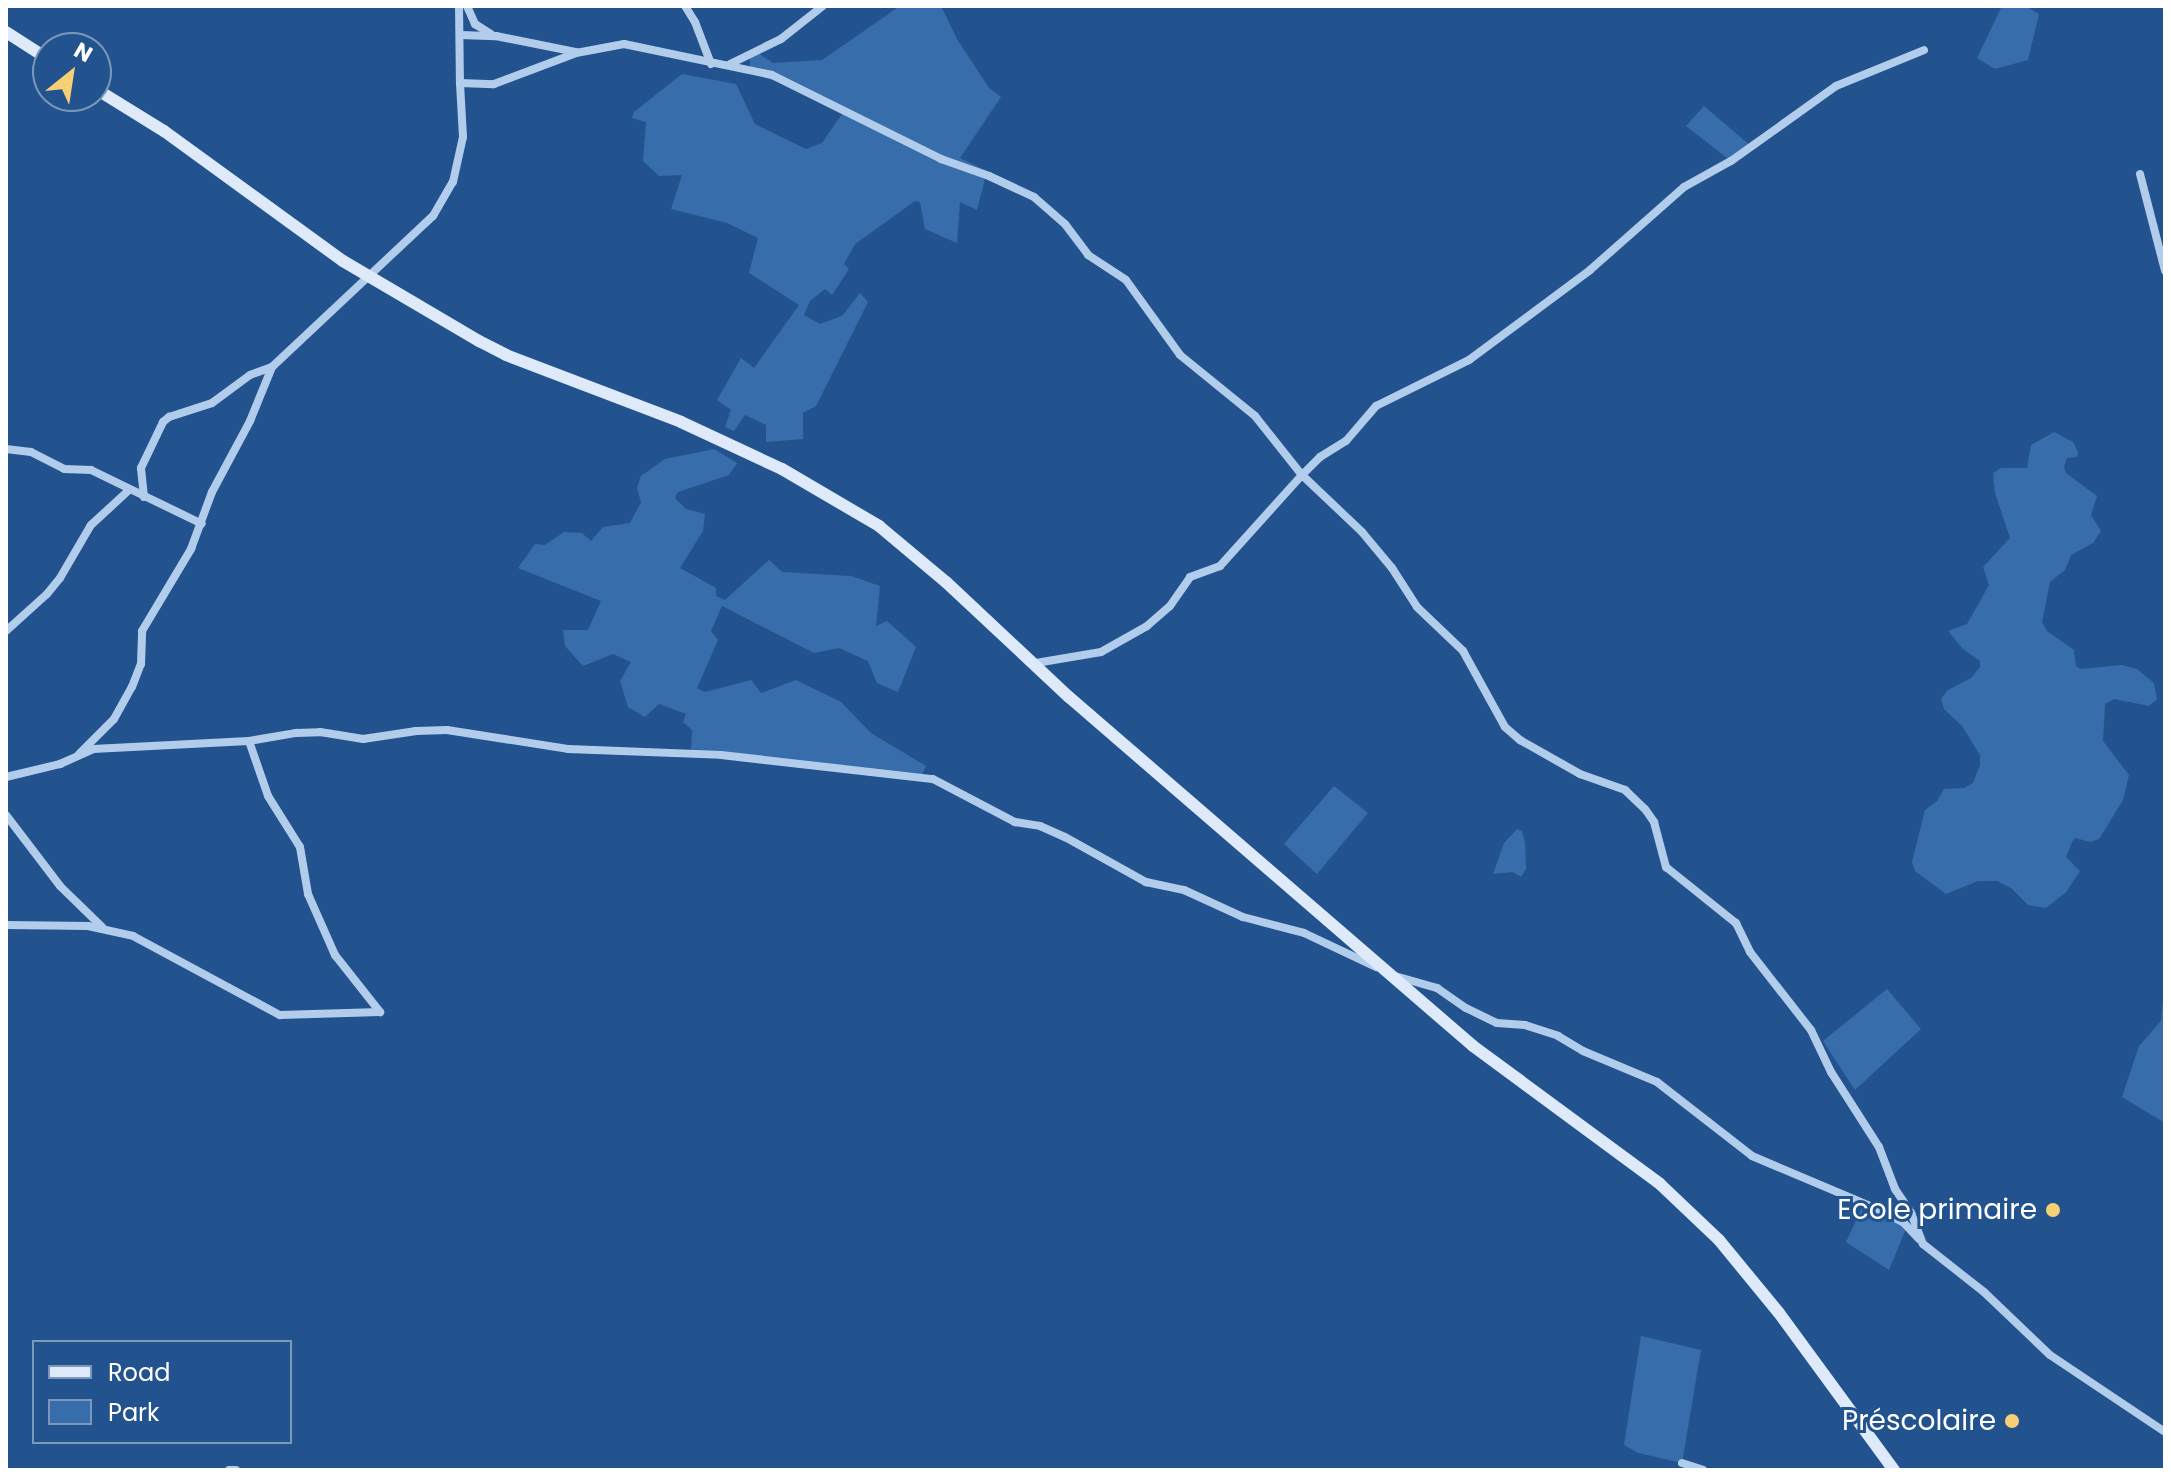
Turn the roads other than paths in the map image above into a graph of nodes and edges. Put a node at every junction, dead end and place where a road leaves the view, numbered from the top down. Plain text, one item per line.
1 (459, 6) edge
2 (467, 6) edge
3 (685, 6) edge
4 (823, 6) edge
5 (6, 32) edge
6 (460, 35) junction
7 (496, 36) junction
8 (32, 49) edge
9 (1924, 50) dead end
10 (576, 53) junction
11 (711, 64) junction
12 (727, 65) junction
13 (460, 83) junction
14 (112, 99) edge
15 (2140, 174) dead end
16 (2164, 268) edge
17 (368, 278) junction
18 (272, 367) junction
19 (6, 449) edge
20 (1302, 475) junction
21 (128, 491) junction
22 (144, 497) junction
23 (202, 524) junction
24 (6, 631) edge
25 (1036, 663) junction
26 (249, 741) junction
27 (79, 754) junction
28 (6, 771) edge
29 (11, 776) edge
30 (6, 815) edge
31 (6, 925) edge
32 (103, 927) junction
33 (1390, 974) junction
34 (1923, 1244) junction
35 (2165, 1432) edge
36 (1682, 1463) dead end
37 (229, 1470) edge
38 (236, 1470) edge
39 (1703, 1470) edge
40 (1894, 1470) edge

1 - 6 street
2 - 7 street
3 - 11 street
4 - 12 street
5 - 8 street
6 - 7 street
6 - 13 street
7 - 10 street
9 - 20 street
10 - 11 street
10 - 13 street
11 - 12 street
12 - 20 street
13 - 17 street
14 - 17 street
15 - 16 street
17 - 18 street
17 - 25 street
18 - 22 street
18 - 23 street
19 - 21 street
20 - 25 street
20 - 34 street
21 - 22 street
21 - 24 street
22 - 23 street
23 - 27 street
25 - 33 street
26 - 27 street
26 - 32 street
26 - 33 street
27 - 29 street
28 - 29 street
30 - 32 street
31 - 32 street
33 - 34 street
33 - 40 street
34 - 35 street
36 - 39 street
37 - 38 street

